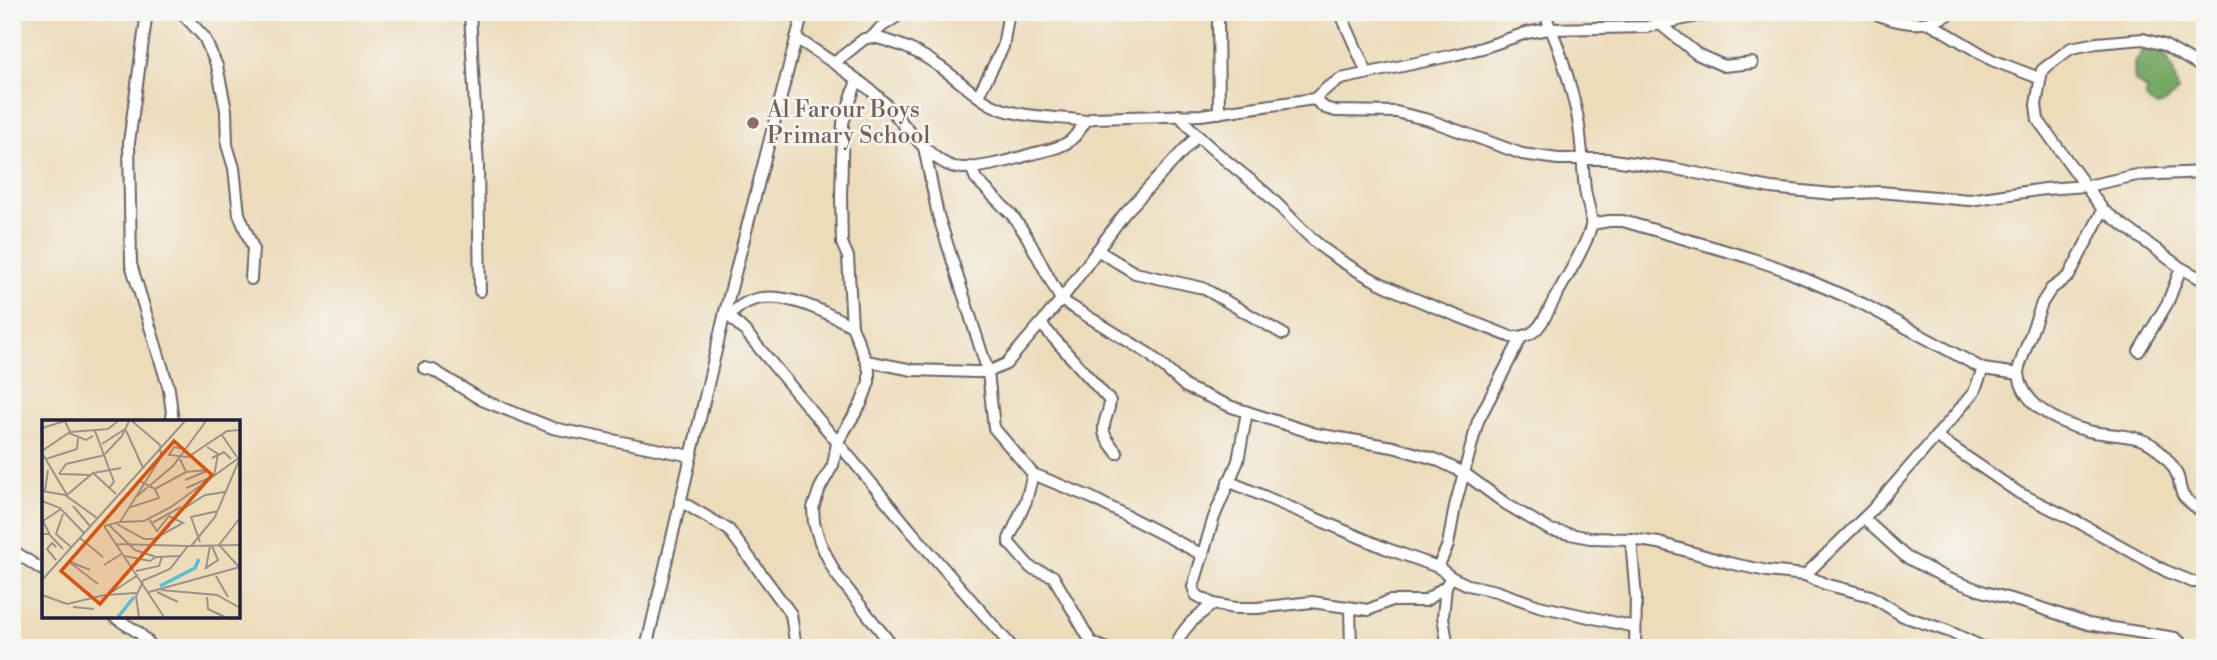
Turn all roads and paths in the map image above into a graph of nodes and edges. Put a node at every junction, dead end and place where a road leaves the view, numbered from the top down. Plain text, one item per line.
1 (147, 12) edge
2 (181, 12) edge
3 (470, 12) edge
4 (803, 12) edge
5 (896, 12) edge
6 (1218, 12) edge
7 (1340, 12) edge
8 (1545, 12) edge
9 (1735, 12) edge
10 (1872, 12) edge
11 (1954, 12) edge
12 (1008, 17) dead end
13 (1930, 23) junction
14 (1660, 24) junction
15 (1549, 29) junction
16 (872, 37) junction
17 (796, 38) junction
18 (834, 63) junction
19 (1752, 63) dead end
20 (2205, 69) edge
21 (1367, 72) junction
22 (2039, 78) junction
23 (857, 80) junction
24 (978, 96) junction
25 (1314, 99) junction
26 (1219, 113) junction
27 (1179, 116) junction
28 (1086, 121) junction
29 (1196, 137) junction
30 (924, 147) junction
31 (1584, 159) junction
32 (971, 167) junction
33 (2205, 172) edge
34 (2087, 186) junction
35 (2103, 210) junction
36 (1592, 224) junction
37 (1097, 250) junction
38 (2180, 268) junction
39 (251, 279) dead end
40 (2205, 281) edge
41 (480, 291) dead end
42 (1061, 300) junction
43 (727, 315) junction
44 (1041, 324) junction
45 (852, 327) junction
46 (1283, 334) dead end
47 (1521, 338) junction
48 (2138, 351) dead end
49 (866, 361) junction
50 (424, 368) dead end
51 (1983, 369) junction
52 (989, 372) junction
53 (2019, 374) junction
54 (1247, 412) junction
55 (173, 420) edge
56 (1936, 436) junction
57 (837, 443) junction
58 (1117, 453) dead end
59 (691, 456) junction
60 (1464, 473) junction
61 (1033, 474) junction
62 (1228, 481) junction
63 (680, 501) junction
64 (2205, 514) edge
65 (1864, 519) junction
66 (1631, 539) junction
67 (12, 550) edge
68 (1203, 555) junction
69 (1438, 567) junction
70 (42, 570) edge
71 (1805, 575) junction
72 (1449, 582) junction
73 (2205, 582) edge
74 (1213, 604) junction
75 (1350, 608) junction
76 (116, 618) edge
77 (1635, 627) junction
78 (1092, 645) edge
79 (154, 648) edge
80 (646, 648) edge
81 (796, 648) edge
82 (894, 648) edge
83 (1013, 648) edge
84 (1105, 648) edge
85 (1174, 648) edge
86 (1351, 648) edge
87 (1447, 648) edge
88 (1635, 648) edge
89 (1985, 648) edge
90 (2186, 648) edge

1 - 55 street
2 - 39 street
3 - 41 street
4 - 17 street
5 - 16 street
6 - 26 street
7 - 21 street
8 - 15 street
9 - 14 street
10 - 13 street
11 - 13 street
12 - 24 street
13 - 22 street
14 - 15 street
14 - 19 street
15 - 21 street
15 - 31 street
16 - 18 street
16 - 24 street
17 - 18 street
17 - 43 street
18 - 23 street
20 - 22 street
21 - 25 street
22 - 34 street
23 - 30 street
23 - 45 street
24 - 28 street
25 - 26 street
25 - 31 street
26 - 27 street
27 - 28 street
27 - 29 street
28 - 32 street
29 - 37 street
29 - 47 street
30 - 32 street
30 - 52 street
31 - 34 street
31 - 36 street
32 - 42 street
33 - 34 street
34 - 35 street
35 - 38 street
35 - 53 street
36 - 47 street
36 - 51 street
37 - 42 street
37 - 46 street
38 - 40 street
38 - 48 street
42 - 44 street
42 - 54 street
43 - 45 street
43 - 57 street
43 - 59 street
44 - 52 street
44 - 58 street
45 - 49 street
47 - 60 street
49 - 52 street
49 - 57 street
50 - 59 street
51 - 53 street
51 - 56 street
52 - 61 street
53 - 64 street
54 - 60 street
54 - 62 street
56 - 65 street
56 - 73 street
57 - 82 street
57 - 83 street
59 - 63 street
60 - 66 street
60 - 69 street
61 - 68 street
61 - 78 street
62 - 68 street
62 - 69 street
63 - 80 street
63 - 81 street
65 - 71 street
65 - 90 street
66 - 71 street
66 - 77 street
67 - 70 street
68 - 74 street
69 - 72 street
71 - 89 street
72 - 75 street
72 - 77 street
72 - 87 street
74 - 75 street
74 - 85 street
75 - 86 street
76 - 79 street
77 - 88 street
78 - 84 street

